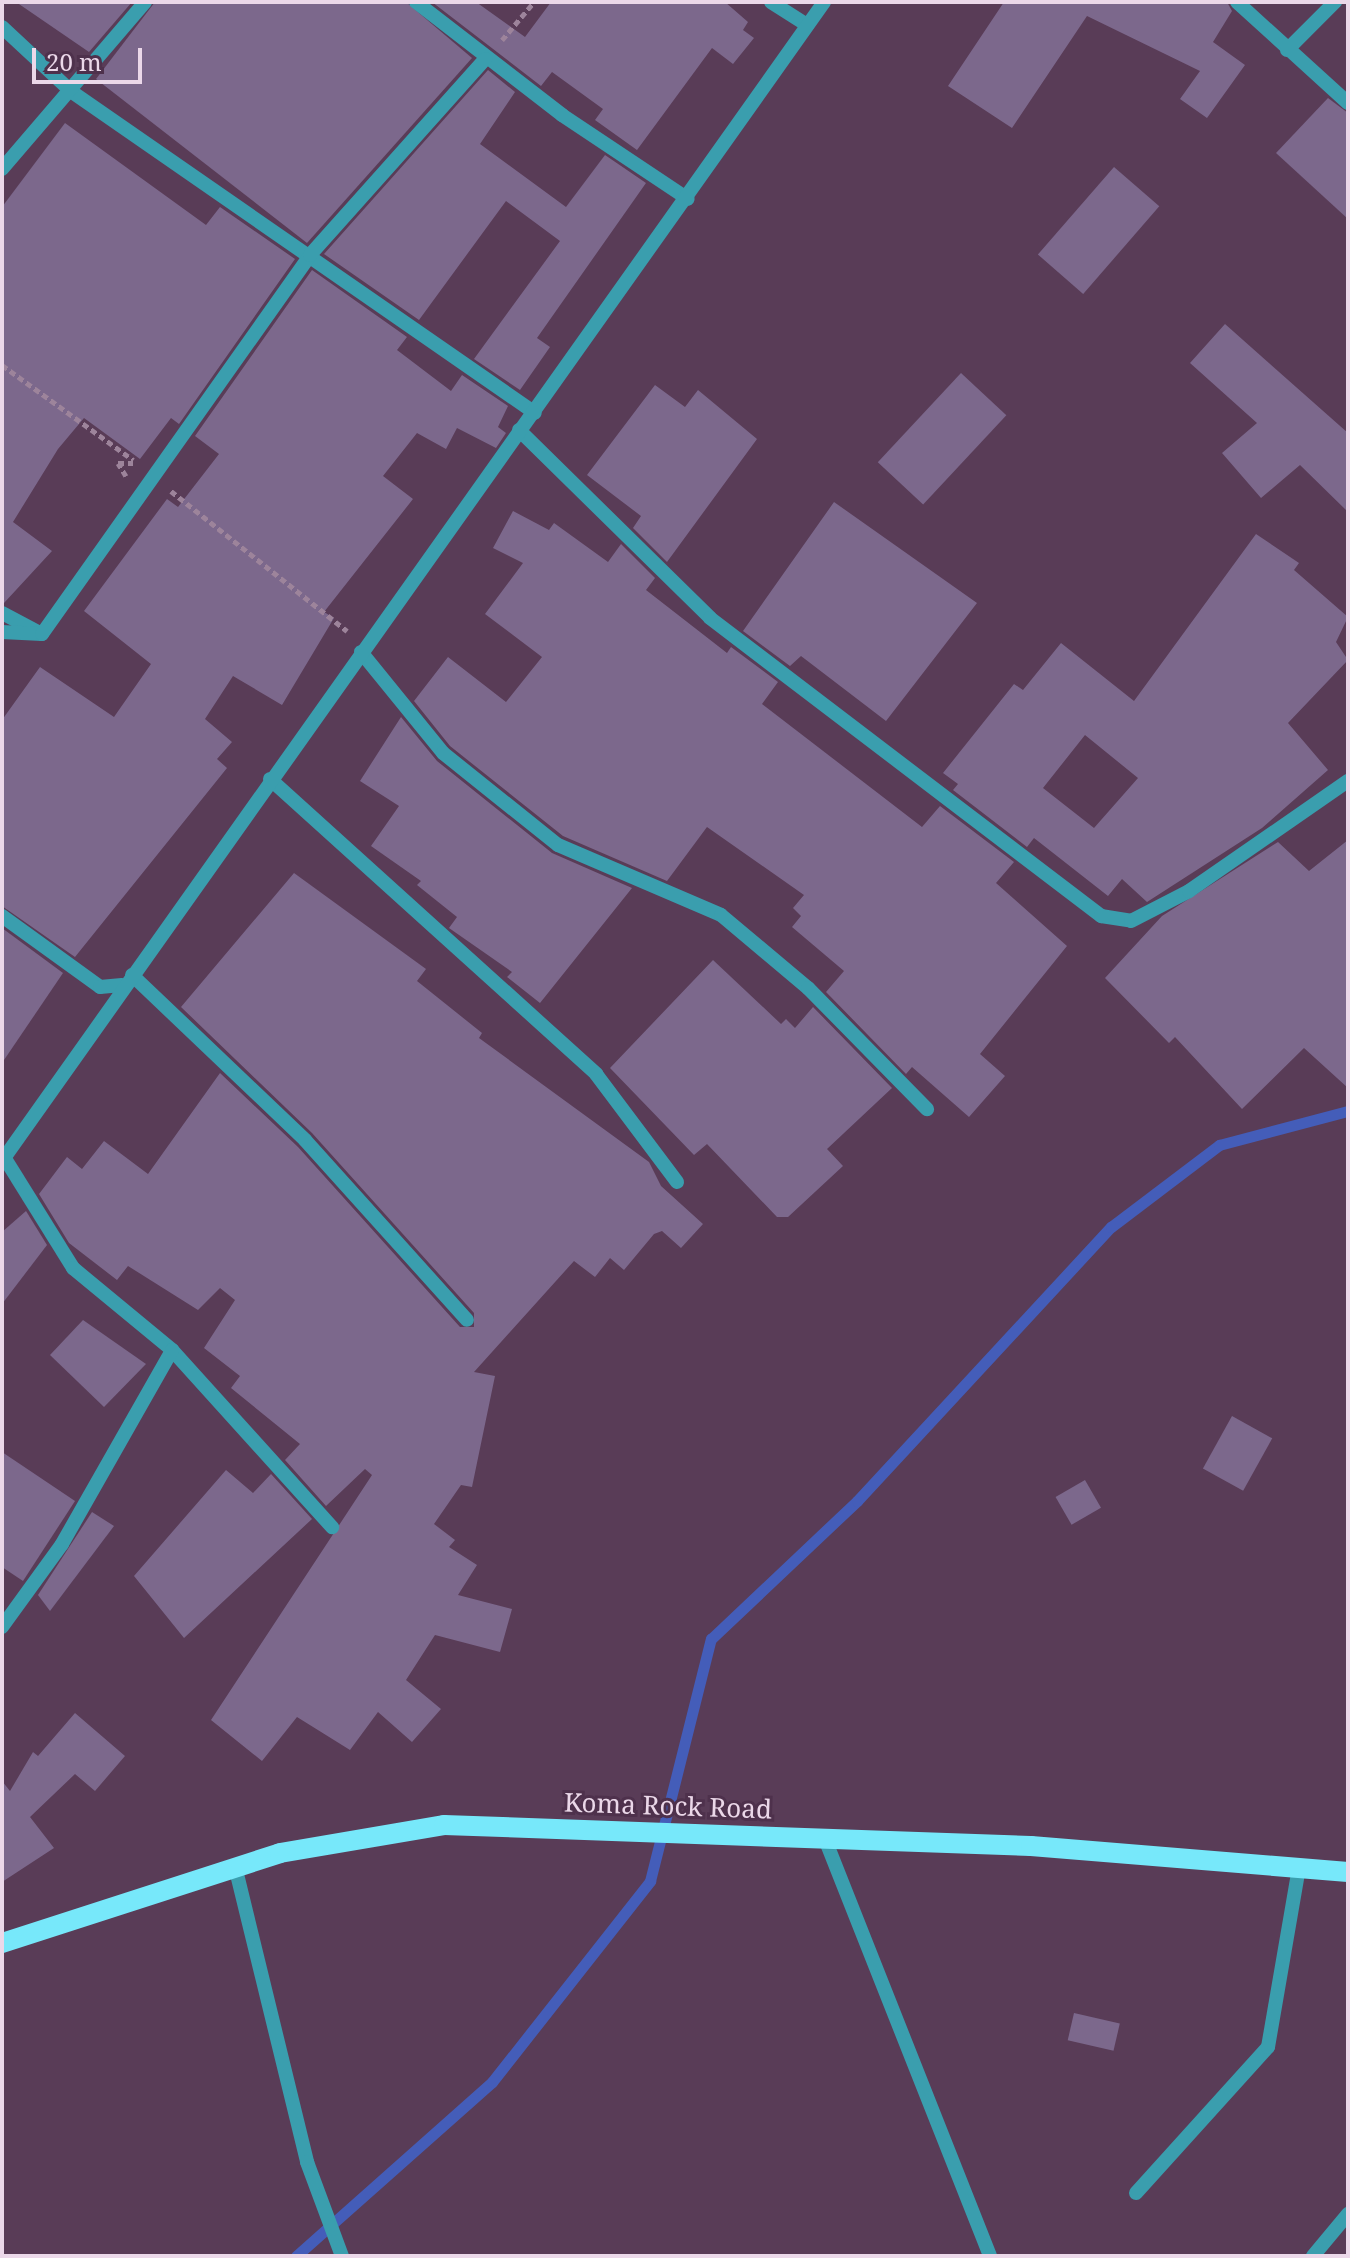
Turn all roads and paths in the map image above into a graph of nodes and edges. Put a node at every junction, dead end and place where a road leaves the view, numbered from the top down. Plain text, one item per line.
1 (145, 2) edge
2 (416, 2) edge
3 (534, 2) edge
4 (771, 2) edge
5 (824, 2) edge
6 (1237, 2) edge
7 (1335, 2) edge
8 (807, 25) junction
9 (2, 27) edge
10 (1287, 50) junction
11 (485, 59) junction
12 (72, 92) junction
13 (1348, 103) edge
14 (2, 169) edge
15 (688, 199) junction
16 (310, 255) junction
17 (2, 365) edge
18 (535, 413) junction
19 (519, 430) junction
20 (170, 462) junction
21 (139, 478) dead end
22 (163, 482) dead end
23 (2, 613) edge
24 (2, 632) edge
25 (42, 634) junction
26 (361, 652) junction
27 (270, 779) junction
28 (1348, 781) edge
29 (2, 916) edge
30 (127, 980) junction
31 (927, 1109) dead end
32 (3, 1159) edge
33 (677, 1182) dead end
34 (467, 1320) dead end
35 (172, 1350) junction
36 (332, 1527) dead end
37 (2, 1627) edge
38 (825, 1839) junction
39 (235, 1866) junction
40 (1299, 1867) junction
41 (1348, 1872) edge
42 (2, 1943) edge
43 (1136, 2193) dead end
44 (1348, 2214) edge
45 (342, 2256) edge
46 (990, 2256) edge
47 (1313, 2256) edge

1 - 12 street
2 - 11 street
3 - 11 path
4 - 8 street
5 - 8 street
6 - 10 street
7 - 10 street
8 - 15 street
9 - 12 street
10 - 13 street
11 - 15 street
11 - 16 street
12 - 14 street
12 - 16 street
15 - 18 street
16 - 18 street
16 - 20 street
17 - 20 path
18 - 19 street
19 - 26 street
19 - 28 street
20 - 21 path
20 - 25 street
22 - 26 path
23 - 25 street
24 - 25 street
26 - 27 street
26 - 31 street
27 - 30 street
27 - 33 street
29 - 30 street
30 - 32 street
30 - 34 street
32 - 35 street
35 - 36 street
35 - 37 street
38 - 39 main road, Koma Rock Road
38 - 40 main road, Koma Rock Road
38 - 46 street
39 - 42 main road, Koma Rock Road
39 - 45 street
40 - 41 main road, Koma Rock Road
40 - 43 street
44 - 47 street

